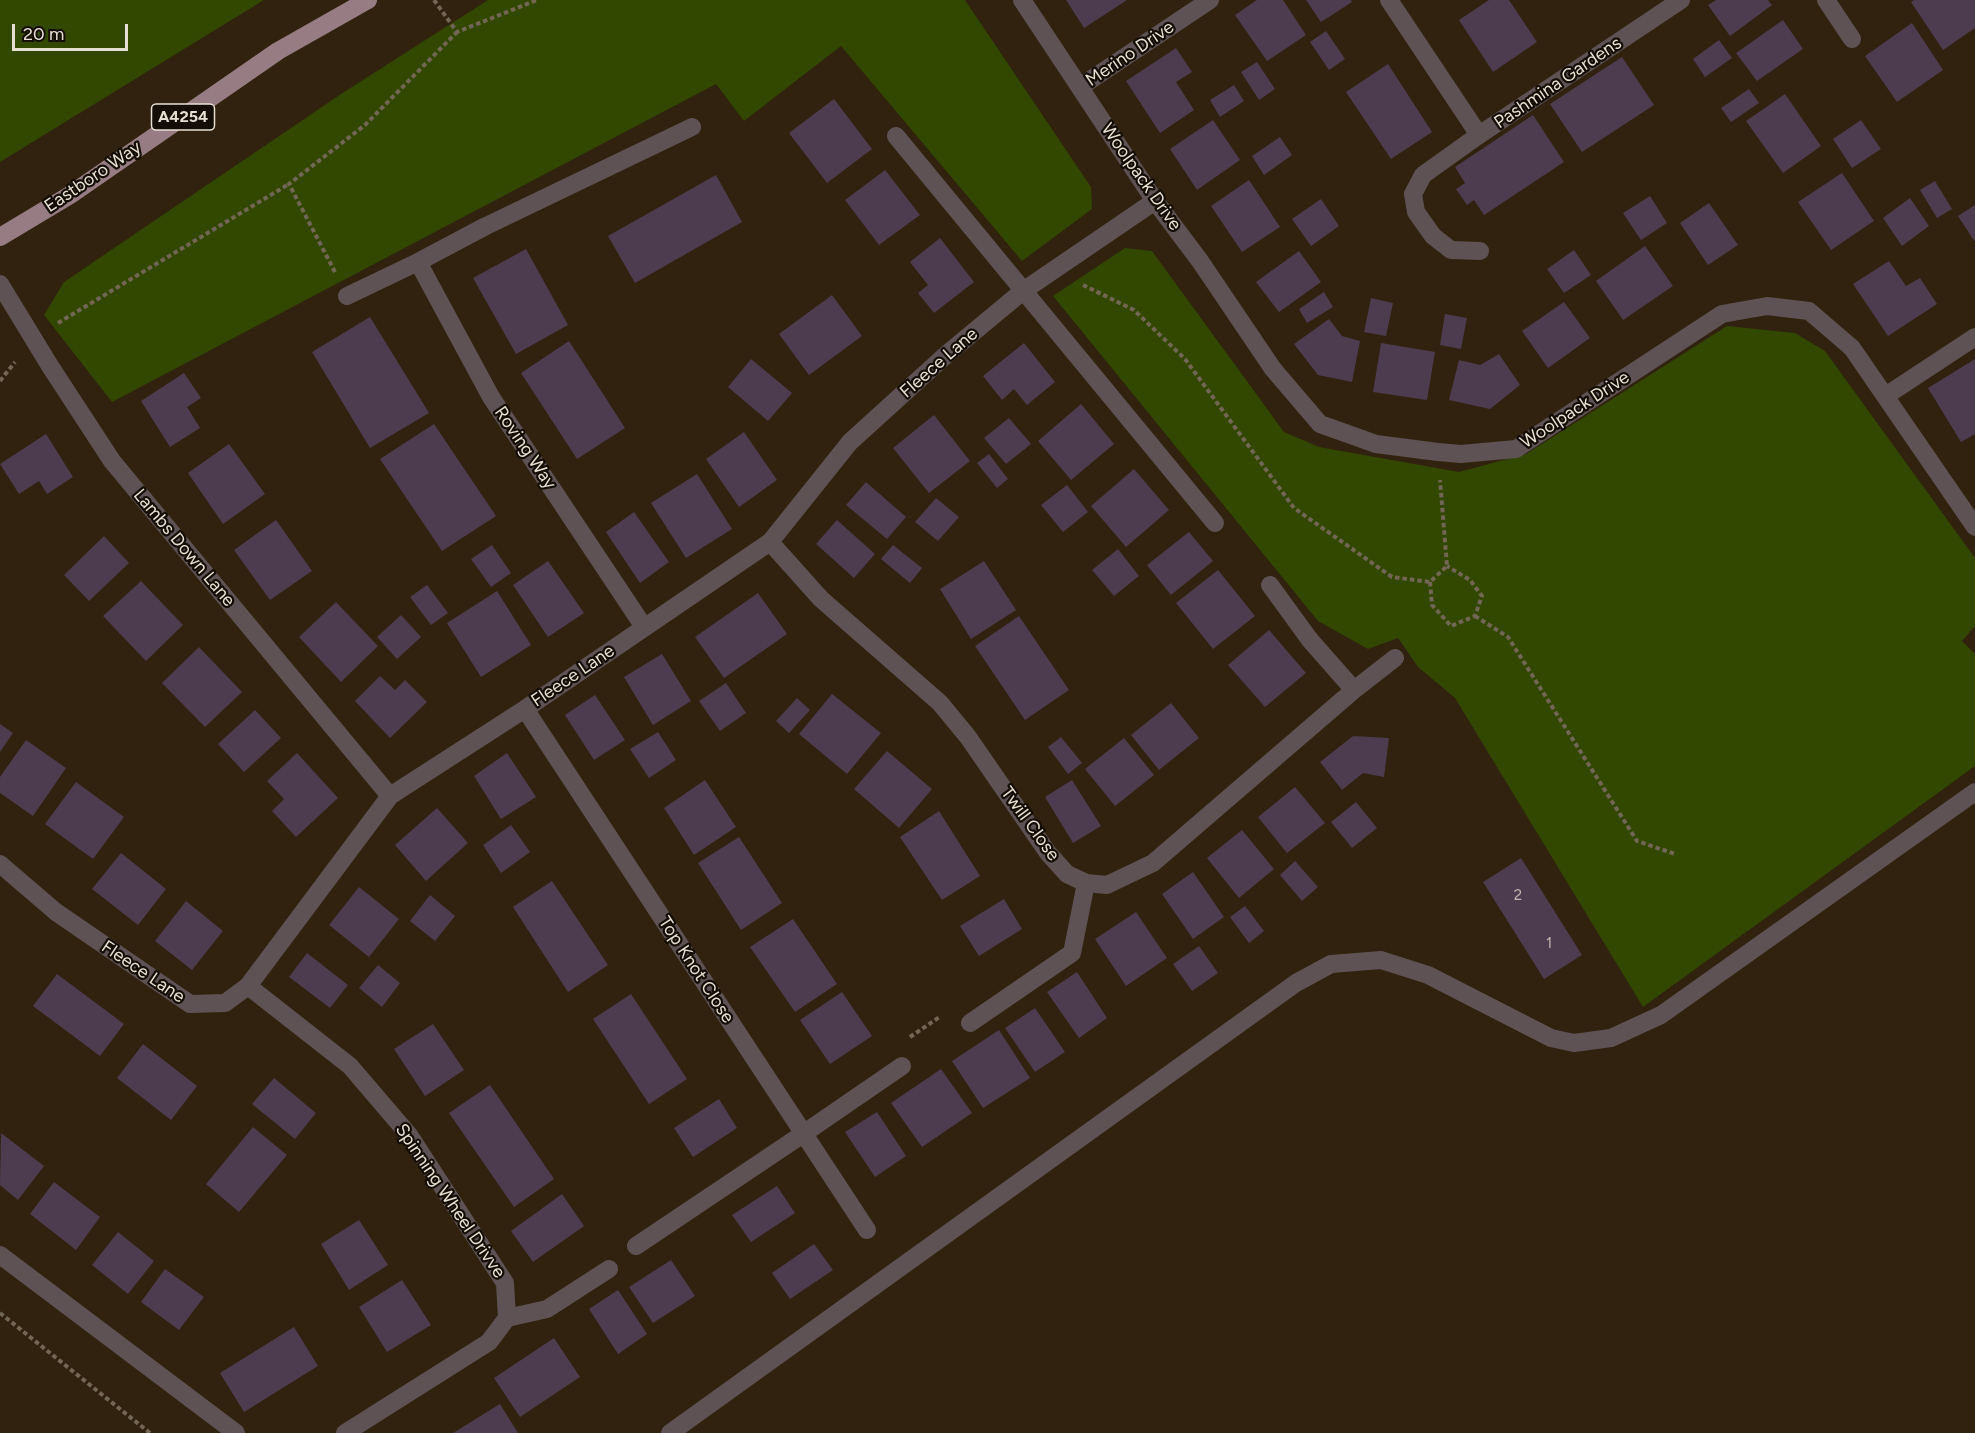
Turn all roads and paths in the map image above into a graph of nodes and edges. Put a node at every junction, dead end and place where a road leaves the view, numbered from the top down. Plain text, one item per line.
1 (368, 0) edge
2 (434, 0) edge
3 (537, 0) edge
4 (1022, 0) edge
5 (1210, 0) edge
6 (1389, 0) edge
7 (1681, 0) edge
8 (1826, 0) edge
9 (457, 32) junction
10 (1852, 39) dead end
11 (1080, 87) junction
12 (692, 127) dead end
13 (1479, 135) junction
14 (896, 136) dead end
15 (289, 184) junction
16 (1155, 201) junction
17 (0, 237) edge
18 (1480, 251) dead end
19 (418, 262) junction
20 (1053, 270) junction
21 (0, 284) edge
22 (1023, 291) junction
23 (347, 296) joint
24 (1975, 337) edge
25 (33, 339) junction
26 (0, 381) edge
27 (1887, 395) junction
28 (1438, 452) junction
29 (1215, 523) dead end
30 (1975, 527) edge
31 (770, 542) junction
32 (1447, 566) junction
33 (1430, 582) junction
34 (1270, 585) dead end
35 (1475, 616) junction
36 (644, 627) junction
37 (1395, 658) dead end
38 (1354, 690) junction
39 (525, 709) junction
40 (1975, 792) edge
41 (390, 796) junction
42 (1675, 854) dead end
43 (0, 864) edge
44 (1086, 883) junction
45 (248, 986) junction
46 (970, 1023) dead end
47 (902, 1066) dead end
48 (803, 1134) junction
49 (867, 1230) dead end
50 (636, 1246) dead end
51 (0, 1255) edge
52 (609, 1269) dead end
53 (0, 1313) edge
54 (507, 1318) junction
55 (150, 1433) edge
56 (236, 1433) edge
57 (345, 1433) edge
58 (670, 1433) edge

1 - 17 main road, Eastboro Way / A4254
2 - 9 path
3 - 9 path
4 - 11 street, Woolpack Drive
5 - 11 street, Merino Drive
6 - 13 street, Pashmina Gardens
7 - 13 street, Pashmina Gardens
8 - 10 street
9 - 15 path
11 - 16 street, Woolpack Drive
12 - 19 street
13 - 18 street
14 - 22 street
15 - 23 path
15 - 25 path
16 - 20 street, Fleece Lane
16 - 28 street, Woolpack Drive
19 - 23 street
19 - 36 street, Roving Way
20 - 22 street, Fleece Lane
20 - 33 path
21 - 25 street, Lambs Down Lane
22 - 29 street
22 - 31 street, Fleece Lane
24 - 27 street
25 - 26 path
25 - 41 street, Lambs Down Lane
27 - 28 street, Woolpack Drive
27 - 30 street, Woolpack Drive
28 - 32 path
31 - 36 street, Fleece Lane
31 - 44 street, Twill Close
32 - 33 path
32 - 35 path
33 - 35 path
34 - 38 street
35 - 42 path
36 - 39 street, Fleece Lane
37 - 38 street
38 - 44 street
39 - 41 street, Fleece Lane
39 - 48 street, Top Knot Close
40 - 58 street
41 - 45 street, Fleece Lane
43 - 45 street, Fleece Lane
44 - 46 street
45 - 54 street, Spinning Wheel Drivve
47 - 48 street
48 - 49 street, Top Knot Close
48 - 50 street
51 - 56 street
52 - 54 street
53 - 55 path
54 - 57 street

